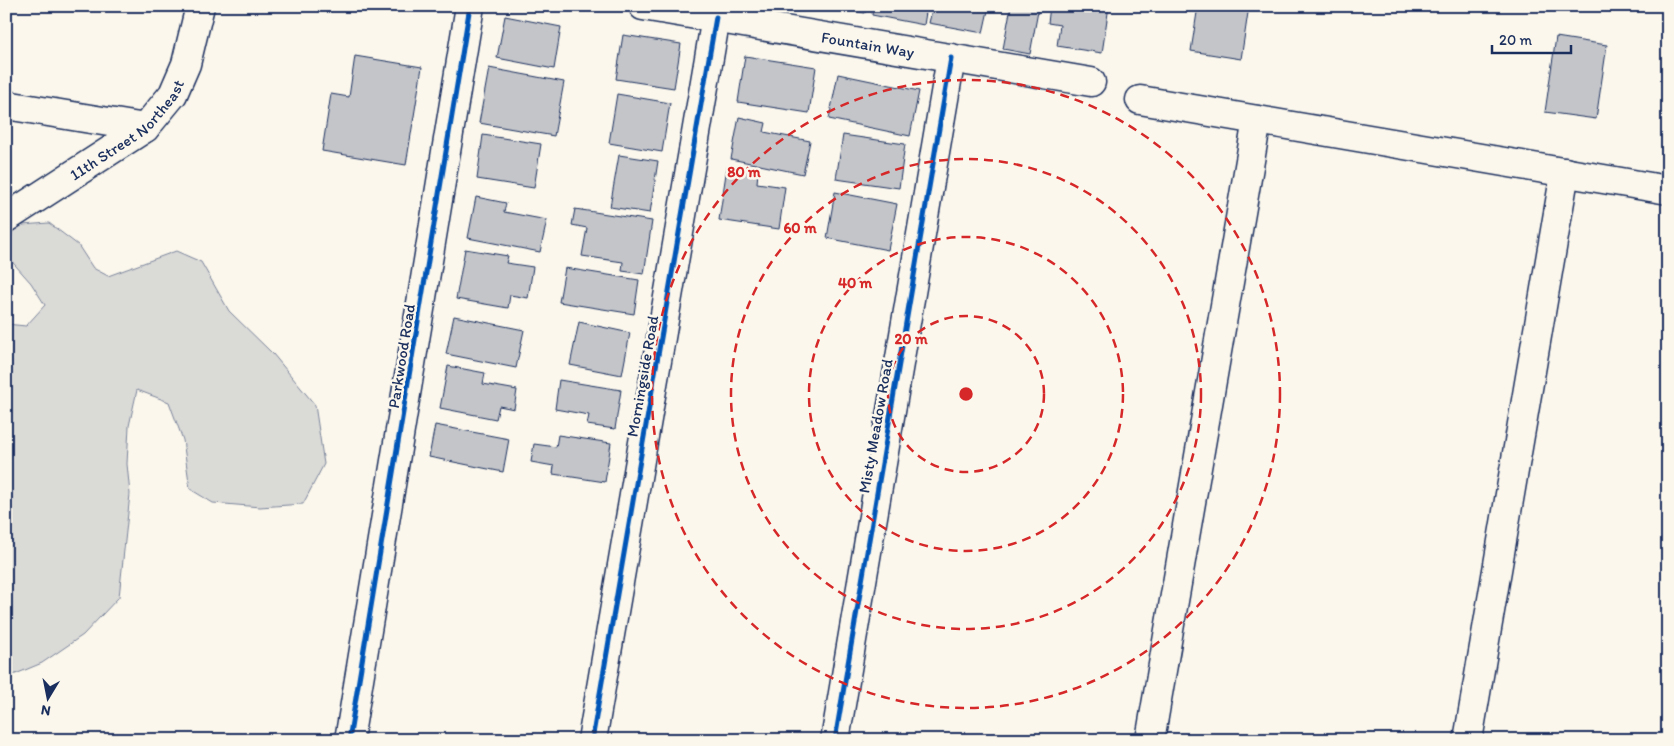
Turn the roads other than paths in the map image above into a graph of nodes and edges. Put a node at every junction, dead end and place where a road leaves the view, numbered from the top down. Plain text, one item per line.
1 (200, 6) edge
2 (470, 6) edge
3 (643, 6) edge
4 (716, 17) junction
5 (951, 58) junction
6 (1091, 82) dead end
7 (1140, 100) dead end
8 (6, 105) edge
9 (1257, 120) junction
10 (145, 128) junction
11 (1565, 172) junction
12 (1668, 190) edge
13 (6, 218) edge
14 (349, 740) edge
15 (592, 740) edge
16 (835, 740) edge
17 (1150, 740) edge
18 (1468, 740) edge

1 - 10 street, 11th Street Northeast
2 - 14 street, Parkwood Road
3 - 4 street, Fountain Way
4 - 5 street, Fountain Way
4 - 15 street, Morningside Road
5 - 6 street, Fountain Way
5 - 16 street, Misty Meadow Road
7 - 9 street
8 - 10 street
9 - 11 street
9 - 17 street
10 - 13 street, 11th Street Northeast
11 - 12 street
11 - 18 street

